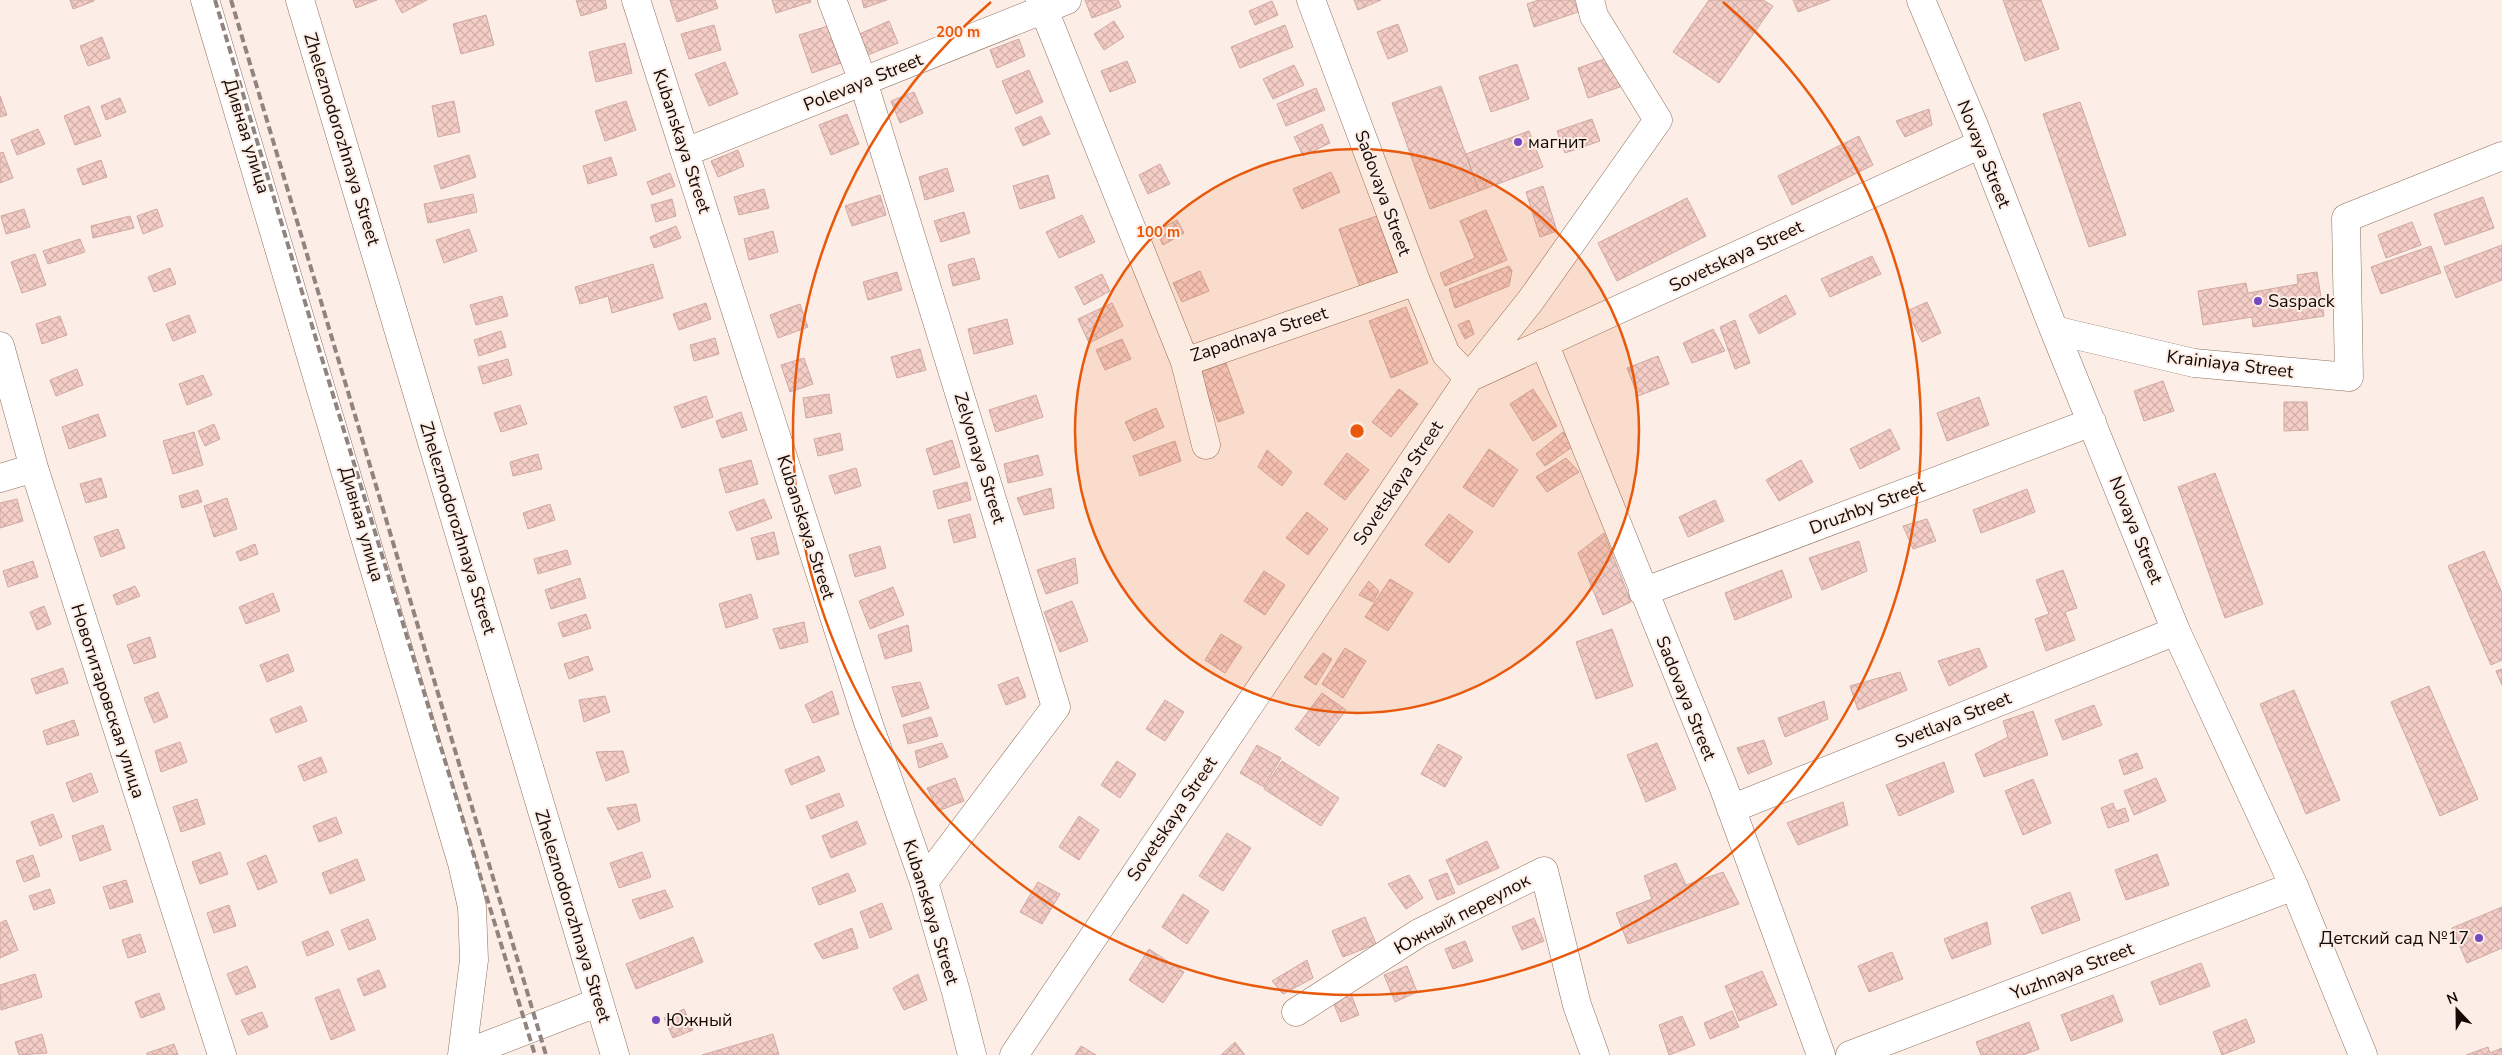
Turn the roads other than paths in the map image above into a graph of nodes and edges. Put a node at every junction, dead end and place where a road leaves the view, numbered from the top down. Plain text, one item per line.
1 (205, 0) edge
2 (300, 0) edge
3 (636, 0) edge
4 (832, 0) edge
5 (1311, 0) edge
6 (1590, 0) edge
7 (1921, 0) edge
8 (1050, 4) edge
9 (863, 81) junction
10 (1980, 144) junction
11 (686, 152) junction
12 (2502, 156) edge
13 (1416, 281) junction
14 (2054, 330) junction
15 (1544, 343) junction
16 (0, 346) edge
17 (1185, 362) junction
18 (1470, 378) junction
19 (2092, 422) junction
20 (1206, 445) dead end
21 (34, 468) junction
22 (0, 478) edge
23 (1643, 592) junction
24 (2176, 631) junction
25 (1731, 809) junction
26 (924, 882) junction
27 (2294, 886) junction
28 (599, 1002) junction
29 (1296, 1012) dead end
30 (222, 1055) edge
31 (462, 1055) edge
32 (615, 1055) edge
33 (972, 1055) edge
34 (1014, 1055) edge
35 (1595, 1055) edge
36 (1821, 1055) edge
37 (1850, 1055) edge
38 (2363, 1055) edge

1 - 31 street, Дивная улица
2 - 28 street, Zheleznodorozhnaya Street
3 - 11 street, Kubanskaya Street
4 - 9 street, Zelyonaya Street
5 - 13 street, Sadovaya Street
6 - 18 street
7 - 10 street, Novaya Street
8 - 9 street, Polevaya Street
8 - 17 street, Zapadnaya Street
9 - 11 street, Polevaya Street
9 - 26 street, Zelyonaya Street
10 - 14 street, Novaya Street
10 - 15 street, Sovetskaya Street
11 - 26 street, Kubanskaya Street
12 - 14 street, Krainiaya Street
13 - 17 street, Zapadnaya Street
13 - 18 street, Sadovaya Street
14 - 19 street, Novaya Street
15 - 18 street, Sovetskaya Street
15 - 23 street, Sadovaya Street
16 - 21 street, Новотитаровская улица
17 - 20 street
18 - 34 street, Sovetskaya Street
19 - 23 street, Druzhby Street
19 - 24 street, Novaya Street
21 - 22 street
21 - 30 street, Новотитаровская улица
23 - 25 street, Sadovaya Street
24 - 25 street, Svetlaya Street
24 - 27 street, Novaya Street
25 - 36 street, Sadovaya Street
26 - 33 street, Kubanskaya Street
27 - 37 street, Yuzhnaya Street
27 - 38 street, Novaya Street
28 - 31 street
28 - 32 street, Zheleznodorozhnaya Street
29 - 35 street, Южный переулок

